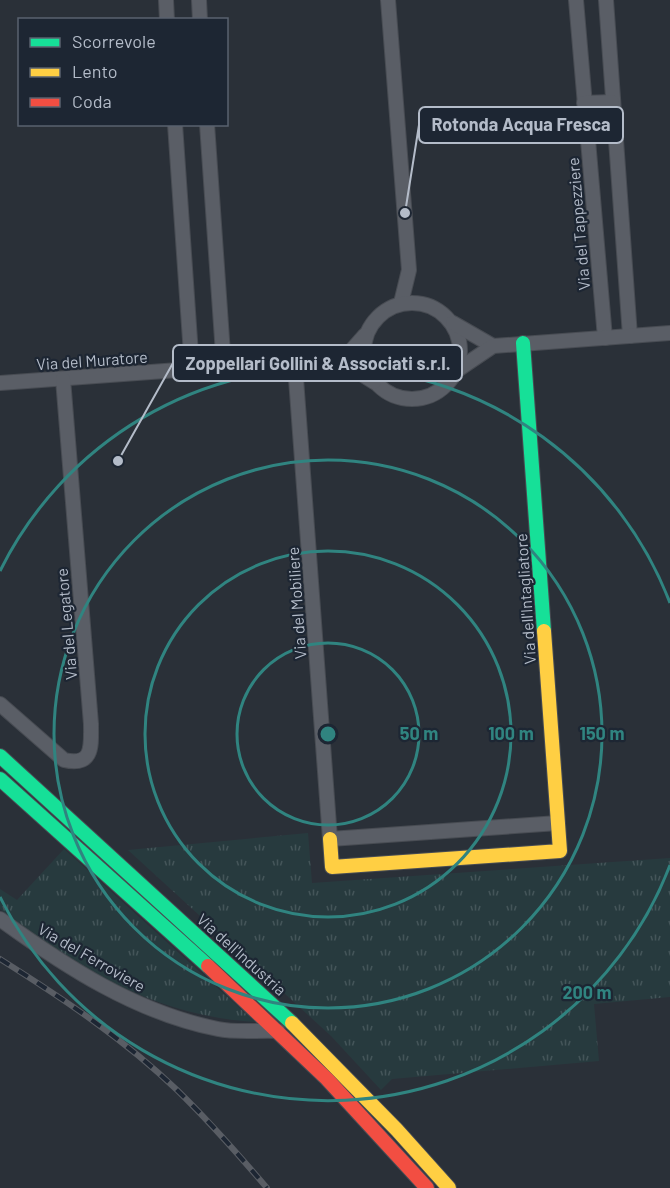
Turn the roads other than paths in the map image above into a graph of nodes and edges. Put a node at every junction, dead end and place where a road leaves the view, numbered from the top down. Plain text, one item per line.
1 (166, 0) edge
2 (199, 0) edge
3 (388, 0) edge
4 (576, 0) edge
5 (606, 0) edge
6 (167, 18) edge
7 (200, 18) edge
8 (612, 102) junction
9 (584, 103) junction
10 (175, 126) edge
11 (207, 126) edge
12 (409, 270) junction
13 (401, 303) junction
14 (425, 304) junction
15 (451, 322) junction
16 (670, 333) edge
17 (366, 334) junction
18 (630, 336) junction
19 (604, 338) junction
20 (523, 344) junction
21 (493, 346) junction
22 (330, 363) junction
23 (295, 365) junction
24 (224, 368) junction
25 (192, 369) junction
26 (456, 371) junction
27 (63, 379) junction
28 (374, 382) junction
29 (0, 383) edge
30 (0, 704) edge
31 (0, 756) edge
32 (0, 779) edge
33 (558, 823) junction
34 (330, 839) junction
35 (560, 851) joint
36 (0, 919) edge
37 (278, 1031) junction
38 (426, 1188) edge
39 (449, 1188) edge

1 - 6 street
2 - 7 street
3 - 12 street
4 - 9 street, Via del Tappezziere
5 - 8 street
8 - 9 street
8 - 18 street
9 - 19 street, Via del Tappezziere
10 - 25 street
11 - 24 street
12 - 13 street
12 - 14 street
13 - 14 street
13 - 17 street
14 - 15 street
15 - 21 street
15 - 26 street
16 - 18 street
17 - 22 street
17 - 28 street
18 - 19 street
19 - 20 street
20 - 21 street
20 - 33 main road, Via dell'Intagliatore
21 - 26 street
22 - 23 street, Via del Muratore
22 - 28 street, Via del Muratore
23 - 24 street, Via del Muratore
23 - 34 street, Via del Mobiliere
24 - 25 street, Via del Muratore
25 - 27 street, Via del Muratore
26 - 28 street
27 - 29 street, Via del Muratore
27 - 30 street, Via del Legatore
31 - 39 main road, Via dell'Industria
32 - 37 main road, Via dell'Industria
33 - 34 street
33 - 35 main road, Via dell'Intagliatore
34 - 35 main road, Via del Mobiliere
36 - 37 street, Via del Ferroviere
37 - 38 main road, Via dell'Industria

